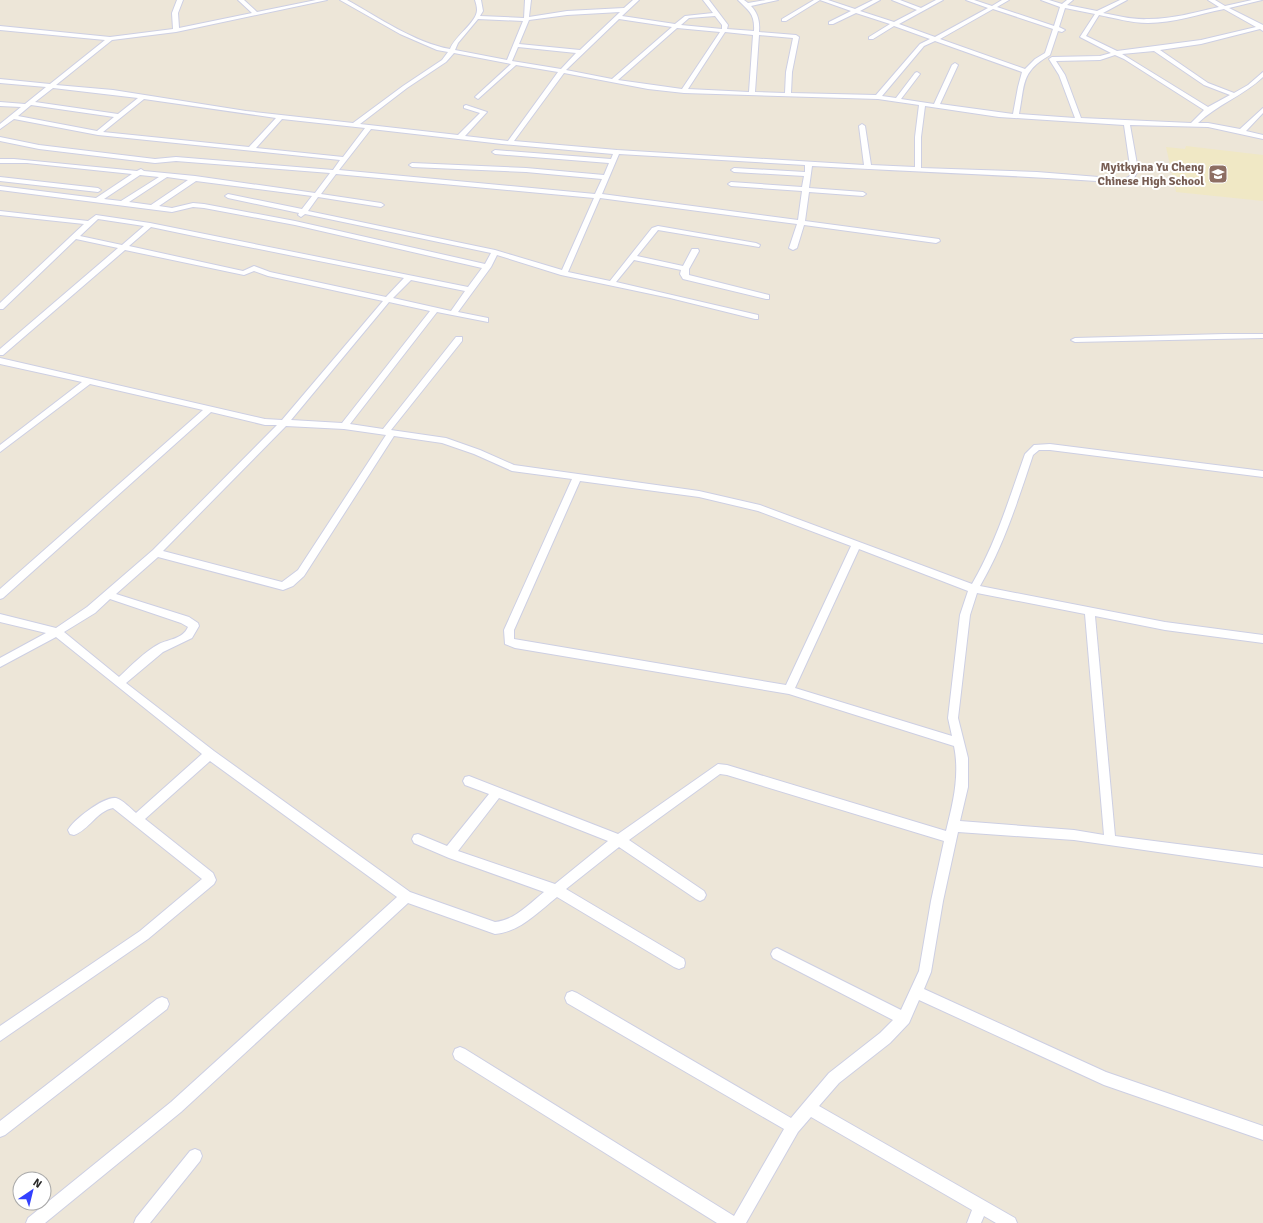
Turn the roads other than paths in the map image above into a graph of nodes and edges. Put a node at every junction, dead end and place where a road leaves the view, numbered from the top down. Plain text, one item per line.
1 (180, 0) edge
2 (241, 0) edge
3 (324, 0) edge
4 (343, 0) edge
5 (478, 0) edge
6 (528, 0) edge
7 (636, 0) edge
8 (706, 0) edge
9 (741, 0) edge
10 (775, 0) edge
11 (818, 0) edge
12 (823, 0) edge
13 (877, 0) edge
14 (895, 0) edge
15 (940, 0) edge
16 (969, 0) edge
17 (1006, 0) edge
18 (1044, 0) edge
19 (1070, 0) edge
20 (1124, 0) edge
21 (1211, 0) edge
22 (1260, 0) edge
23 (747, 5) junction
24 (1063, 6) junction
25 (992, 7) junction
26 (1225, 8) junction
27 (625, 10) junction
28 (922, 10) junction
29 (854, 11) junction
30 (1098, 13) junction
31 (256, 14) junction
32 (717, 14) junction
33 (476, 17) junction
34 (618, 18) junction
35 (526, 19) junction
36 (784, 20) dead end
37 (831, 23) dead end
38 (894, 24) junction
39 (677, 26) junction
40 (0, 28) edge
41 (1262, 28) edge
42 (1060, 29) junction
43 (176, 30) junction
44 (724, 31) junction
45 (756, 34) junction
46 (871, 38) dead end
47 (933, 38) junction
48 (110, 39) junction
49 (516, 45) junction
50 (1155, 49) junction
51 (580, 52) junction
52 (451, 53) junction
53 (1116, 53) junction
54 (512, 62) junction
55 (955, 65) dead end
56 (562, 70) junction
57 (1025, 71) junction
58 (917, 74) dead end
59 (1263, 74) edge
60 (614, 80) junction
61 (0, 81) edge
62 (52, 85) junction
63 (684, 91) junction
64 (752, 94) junction
65 (788, 95) junction
66 (1235, 95) junction
67 (143, 97) junction
68 (478, 97) dead end
69 (878, 97) junction
70 (898, 100) junction
71 (0, 104) edge
72 (922, 104) junction
73 (28, 105) junction
74 (936, 106) junction
75 (466, 107) dead end
76 (1208, 110) junction
77 (1263, 110) edge
78 (119, 116) junction
79 (280, 116) junction
80 (1016, 116) junction
81 (11, 119) junction
82 (0, 120) edge
83 (1079, 120) junction
84 (1127, 123) junction
85 (355, 125) junction
86 (1192, 125) junction
87 (370, 126) junction
88 (862, 126) dead end
89 (0, 127) edge
90 (1242, 132) junction
91 (98, 133) junction
92 (460, 137) junction
93 (1263, 137) edge
94 (0, 139) edge
95 (510, 142) junction
96 (251, 149) junction
97 (495, 152) dead end
98 (617, 152) junction
99 (345, 159) junction
100 (0, 161) edge
101 (155, 161) junction
102 (614, 161) junction
103 (809, 163) junction
104 (412, 165) dead end
105 (868, 167) junction
106 (734, 170) dead end
107 (918, 170) junction
108 (139, 172) junction
109 (334, 173) junction
110 (808, 174) junction
111 (166, 175) junction
112 (607, 177) junction
113 (195, 178) junction
114 (0, 179) edge
115 (731, 184) dead end
116 (0, 188) edge
117 (806, 189) junction
118 (98, 190) dead end
119 (863, 194) dead end
120 (317, 195) junction
121 (228, 196) dead end
122 (599, 196) junction
123 (98, 200) junction
124 (123, 203) junction
125 (381, 205) dead end
126 (153, 207) junction
127 (304, 211) junction
128 (0, 213) edge
129 (295, 222) junction
130 (90, 223) junction
131 (801, 223) junction
132 (150, 225) junction
133 (75, 237) junction
134 (936, 241) dead end
135 (756, 245) dead end
136 (122, 248) junction
137 (793, 248) dead end
138 (695, 251) dead end
139 (495, 252) junction
140 (632, 257) junction
141 (486, 267) junction
142 (685, 269) junction
143 (564, 273) junction
144 (409, 278) junction
145 (612, 283) junction
146 (470, 290) junction
147 (766, 297) dead end
148 (388, 300) junction
149 (0, 307) edge
150 (435, 309) junction
151 (454, 312) junction
152 (755, 317) dead end
153 (485, 320) dead end
154 (1263, 336) edge
155 (459, 339) dead end
156 (1076, 340) dead end
157 (0, 353) edge
158 (0, 361) edge
159 (88, 381) junction
160 (210, 409) junction
161 (284, 423) junction
162 (344, 426) junction
163 (388, 432) junction
164 (0, 450) edge
165 (1263, 474) edge
166 (577, 478) junction
167 (857, 544) junction
168 (156, 553) junction
169 (974, 589) junction
170 (0, 595) edge
171 (108, 595) junction
172 (1090, 612) junction
173 (0, 618) edge
174 (57, 632) junction
175 (1263, 639) edge
176 (0, 663) edge
177 (119, 683) junction
178 (789, 690) junction
179 (959, 743) junction
180 (210, 754) junction
181 (469, 781) dead end
182 (497, 792) junction
183 (137, 819) junction
184 (954, 826) junction
185 (74, 830) dead end
186 (951, 838) junction
187 (418, 839) dead end
188 (619, 840) junction
189 (1110, 841) junction
190 (449, 853) junction
191 (1263, 861) edge
192 (556, 890) junction
193 (700, 895) dead end
194 (406, 897) junction
195 (777, 954) dead end
196 (679, 963) dead end
197 (916, 992) junction
198 (572, 998) dead end
199 (162, 1004) dead end
200 (904, 1018) junction
201 (0, 1034) edge
202 (460, 1054) dead end
203 (809, 1108) junction
204 (794, 1127) junction
205 (0, 1130) edge
206 (1263, 1133) edge
207 (195, 1156) dead end
208 (981, 1206) junction
209 (33, 1223) edge
210 (141, 1223) edge
211 (731, 1223) edge
212 (738, 1223) edge
213 (974, 1223) edge
214 (1010, 1223) edge

1 - 43 street
2 - 31 street
3 - 31 street
4 - 52 street
5 - 33 street
6 - 35 street
7 - 27 street
8 - 32 street
9 - 23 street
10 - 23 street
11 - 36 street
12 - 29 street
13 - 29 street
14 - 28 street
15 - 28 street
16 - 25 street
17 - 25 street
18 - 24 street
19 - 24 street
20 - 30 street
21 - 26 street
22 - 26 street
23 - 45 street
24 - 30 street
24 - 42 street
25 - 42 street
25 - 47 street
26 - 30 street
26 - 41 street
27 - 34 street
27 - 35 street
28 - 38 street
29 - 37 street
29 - 38 street
30 - 53 street
31 - 43 street
32 - 39 street
32 - 44 street
33 - 35 street
33 - 52 street
34 - 39 street
34 - 51 street
35 - 49 street
38 - 46 street
38 - 47 street
39 - 44 street
39 - 60 street
40 - 48 street
41 - 50 street
42 - 57 street
43 - 48 street
44 - 45 street
44 - 63 street
45 - 64 street
45 - 65 street
47 - 57 street
47 - 69 street
48 - 62 street
49 - 51 street
49 - 54 street
50 - 53 street
50 - 66 street
51 - 56 street
52 - 54 street
52 - 85 street
53 - 76 street
53 - 83 street
54 - 56 street
54 - 68 street
55 - 74 street
56 - 60 street
56 - 95 street
57 - 80 street
58 - 70 street
59 - 66 street
60 - 63 street
61 - 62 street
62 - 67 street
62 - 73 street
63 - 64 street
64 - 65 street
65 - 69 street
66 - 76 street
67 - 78 street
67 - 79 street
69 - 70 street
70 - 72 street
71 - 73 street
72 - 74 street
72 - 107 street
73 - 78 street
73 - 81 street
74 - 80 street
75 - 92 street
76 - 86 street
77 - 90 street
78 - 91 street
79 - 85 street
79 - 96 street
80 - 83 street
81 - 82 street
81 - 89 street
81 - 91 street
83 - 84 street
84 - 86 street
84 - 107 street
85 - 87 street
86 - 90 street
87 - 92 street
87 - 99 street
88 - 105 street
90 - 93 street
91 - 96 street
92 - 95 street
94 - 101 street
95 - 98 street
96 - 99 street
97 - 102 street
98 - 102 street
98 - 103 street
99 - 109 street
100 - 108 street
101 - 108 street
101 - 109 street
102 - 112 street
103 - 105 street
103 - 110 street
104 - 112 street
105 - 107 street
106 - 110 street
108 - 111 street
108 - 123 street
109 - 120 street
109 - 122 street
110 - 117 street
111 - 113 street
111 - 124 street
112 - 122 street
113 - 120 street
113 - 126 street
114 - 118 street
115 - 117 street
116 - 123 street
117 - 119 street
117 - 131 street
120 - 125 street
120 - 127 street
121 - 127 street
122 - 131 street
122 - 143 street
123 - 124 street
124 - 126 street
126 - 129 street
127 - 129 street
127 - 139 street
128 - 130 street
129 - 141 street
130 - 132 street
130 - 133 street
131 - 134 street
131 - 137 street
132 - 136 street
132 - 144 street
133 - 136 street
133 - 149 street
135 - 140 street
136 - 148 street
136 - 157 street
138 - 142 street
139 - 141 street
139 - 143 street
140 - 142 street
140 - 145 street
141 - 146 street
142 - 147 street
143 - 145 street
144 - 146 street
144 - 148 street
145 - 152 street
146 - 151 street
148 - 150 street
148 - 161 street
150 - 151 street
150 - 162 street
151 - 153 street
154 - 156 street
155 - 163 street
158 - 159 street
159 - 160 street
159 - 164 street
160 - 161 street
160 - 170 street
161 - 162 street
161 - 168 street
162 - 163 street
163 - 166 street
163 - 168 street
165 - 169 street
166 - 167 street
166 - 178 street
167 - 169 street
167 - 178 street
168 - 171 street
169 - 172 street
169 - 179 street
171 - 174 street
171 - 177 street
172 - 175 street
172 - 189 street
173 - 174 street
174 - 176 street
174 - 177 street
177 - 180 street
178 - 179 street
179 - 184 street
180 - 183 street
180 - 194 street
181 - 182 street
182 - 188 street
182 - 190 street
183 - 185 street
183 - 201 street
184 - 186 street
184 - 189 street
186 - 188 street
186 - 197 street
187 - 190 street
188 - 192 street
188 - 193 street
189 - 191 street
190 - 192 street
192 - 194 street
192 - 196 street
194 - 209 street
195 - 200 street
197 - 200 street
197 - 206 street
198 - 204 street
199 - 205 street
200 - 203 street
202 - 211 street
203 - 204 street
203 - 208 street
204 - 212 street
207 - 210 street
208 - 213 street
208 - 214 street

